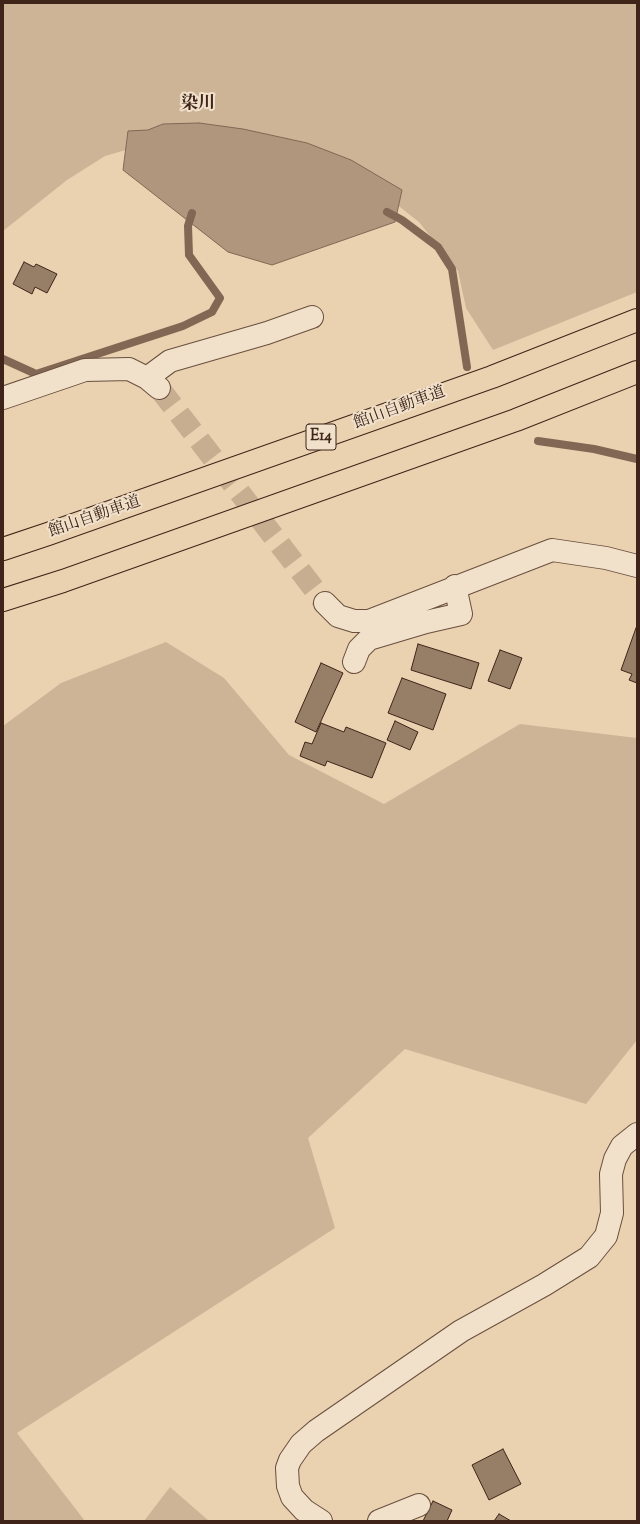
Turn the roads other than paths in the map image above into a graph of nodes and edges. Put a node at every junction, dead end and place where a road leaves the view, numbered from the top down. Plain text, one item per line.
1 (312, 317) dead end
2 (637, 320) edge
3 (637, 372) edge
4 (3, 398) edge
5 (3, 549) edge
6 (637, 566) edge
7 (455, 586) junction
8 (3, 600) edge
9 (325, 603) tunnel mouth
10 (354, 662) dead end
11 (637, 1134) edge
12 (419, 1505) dead end
13 (321, 1521) edge
14 (379, 1521) edge

1 - 4 street
2 - 5 highway, 館山自動車道 / E14
3 - 8 highway
6 - 7 street
7 - 9 street
7 - 10 street
11 - 13 street
12 - 14 street

